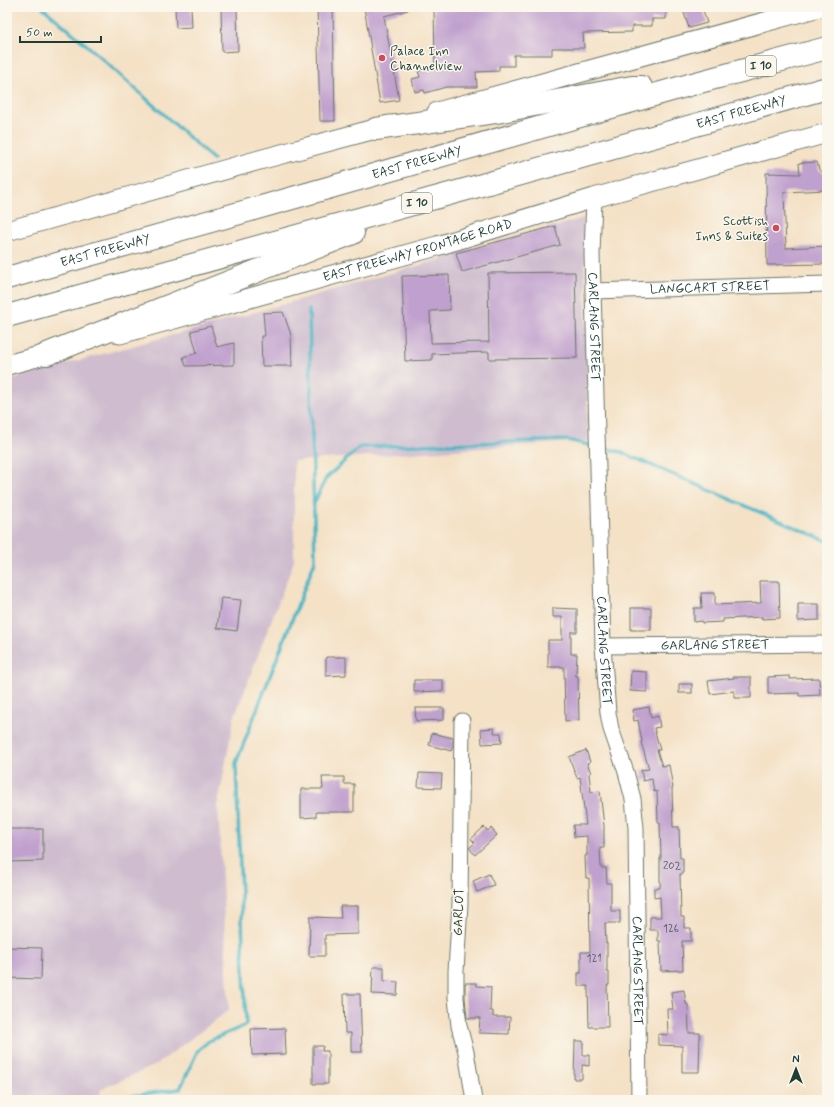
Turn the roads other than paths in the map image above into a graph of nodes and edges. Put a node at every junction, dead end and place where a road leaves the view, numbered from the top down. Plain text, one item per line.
1 (819, 7) edge
2 (827, 48) edge
3 (696, 83) junction
4 (827, 88) edge
5 (376, 129) junction
6 (827, 133) edge
7 (471, 188) junction
8 (594, 198) junction
9 (7, 231) edge
10 (7, 278) edge
11 (827, 284) edge
12 (593, 291) junction
13 (7, 316) edge
14 (47, 354) junction
15 (7, 365) edge
16 (827, 644) edge
17 (602, 646) junction
18 (462, 722) dead end
19 (474, 1100) edge
20 (639, 1100) edge

1 - 5 main road
2 - 3 highway, EAST FREEWAY / I 10
3 - 5 highway
3 - 10 highway, EAST FREEWAY / I 10
4 - 7 highway, EAST FREEWAY / I 10
5 - 9 main road
6 - 8 main road, EAST FREEWAY FRONTAGE ROAD
7 - 13 highway, EAST FREEWAY / I 10
7 - 14 highway
8 - 12 street, CARLANG STREET
8 - 14 main road, EAST FREEWAY FRONTAGE ROAD
11 - 12 street, LANGCART STREET
12 - 17 street, CARLANG STREET
14 - 15 main road, EAST FREEWAY FRONTAGE ROAD
16 - 17 street, GARLANG STREET
17 - 20 street, CARLANG STREET
18 - 19 street, GARLOT

